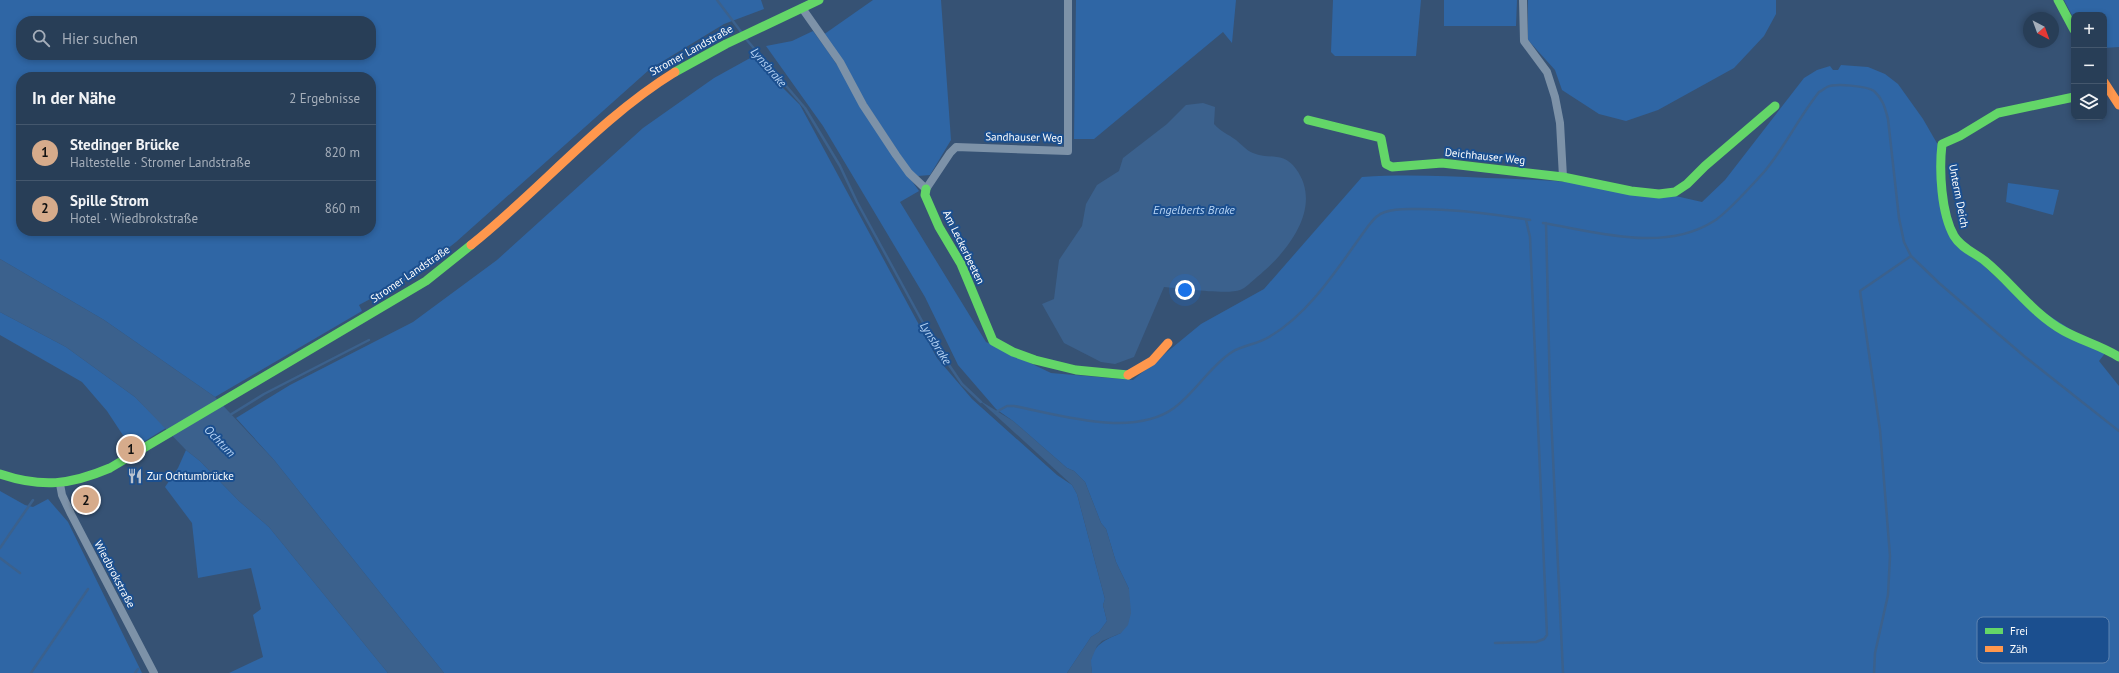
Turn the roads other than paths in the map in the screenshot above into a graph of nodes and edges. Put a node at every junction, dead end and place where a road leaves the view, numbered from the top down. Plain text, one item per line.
1 (819, 0) edge
2 (1068, 0) edge
3 (1523, 0) edge
4 (2058, 0) edge
5 (802, 8) junction
6 (2071, 24) edge
7 (2107, 89) edge
8 (2071, 98) edge
9 (2119, 105) edge
10 (1775, 106) dead end
11 (1308, 120) dead end
12 (1563, 177) junction
13 (926, 189) junction
14 (1168, 343) dead end
15 (2119, 357) edge
16 (0, 474) edge
17 (60, 484) junction
18 (154, 673) edge

1 - 5 street, Stromer Landstraße
2 - 13 street, Sandhauser Weg
3 - 12 street
4 - 6 street
5 - 13 street
5 - 17 street, Stromer Landstraße
7 - 9 street
8 - 15 street, Unterm Deich
10 - 12 street, Deichhauser Weg
11 - 12 street, Deichhauser Weg
13 - 14 street, Am Leckerbeeten
16 - 17 street, Stromer Landstraße
17 - 18 street, Wiedbrokstraße

